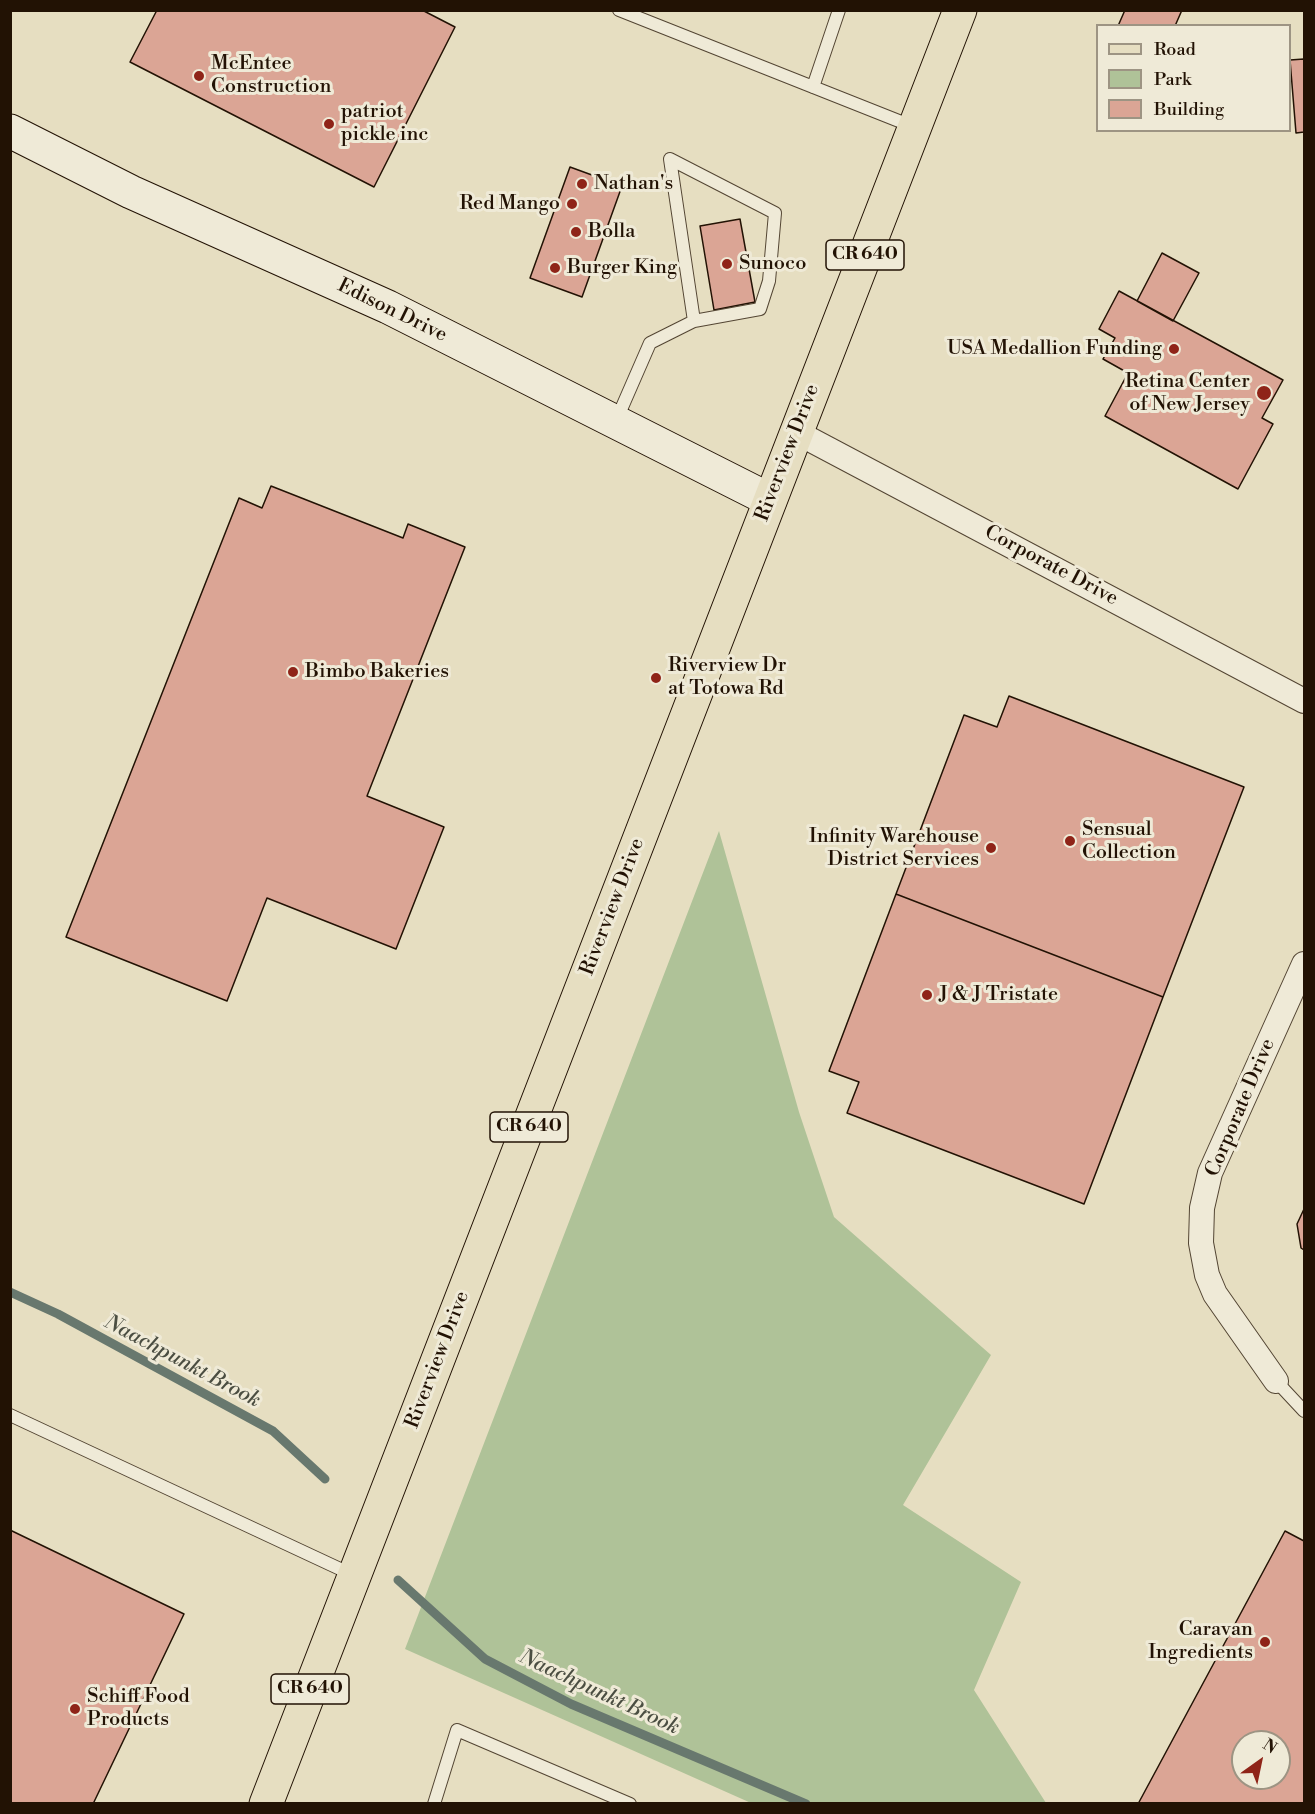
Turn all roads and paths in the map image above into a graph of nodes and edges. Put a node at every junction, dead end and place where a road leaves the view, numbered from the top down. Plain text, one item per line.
1 (620, 10) edge
2 (838, 10) edge
3 (960, 10) edge
4 (813, 87) junction
5 (914, 127) junction
6 (10, 131) edge
7 (694, 321) junction
8 (615, 422) junction
9 (796, 432) junction
10 (770, 500) junction
11 (1305, 701) edge
12 (1305, 964) edge
13 (1276, 1381) joint
14 (1305, 1411) edge
15 (10, 1415) edge
16 (354, 1575) junction
17 (266, 1803) edge
18 (434, 1803) edge
19 (630, 1803) edge

1 - 4 lane
2 - 4 lane
3 - 5 main road, Riverview Drive / CR 640
4 - 5 lane
5 - 9 main road, Riverview Drive / CR 640
6 - 8 main road, Edison Drive
7 - 7 lane
7 - 8 lane
8 - 10 main road, Edison Drive
9 - 10 main road, Riverview Drive / CR 640
9 - 11 street, Corporate Drive
10 - 16 main road, Riverview Drive / CR 640
12 - 13 street, Corporate Drive
13 - 14 lane
15 - 16 lane
16 - 17 main road, Riverview Drive / CR 640
18 - 19 lane

